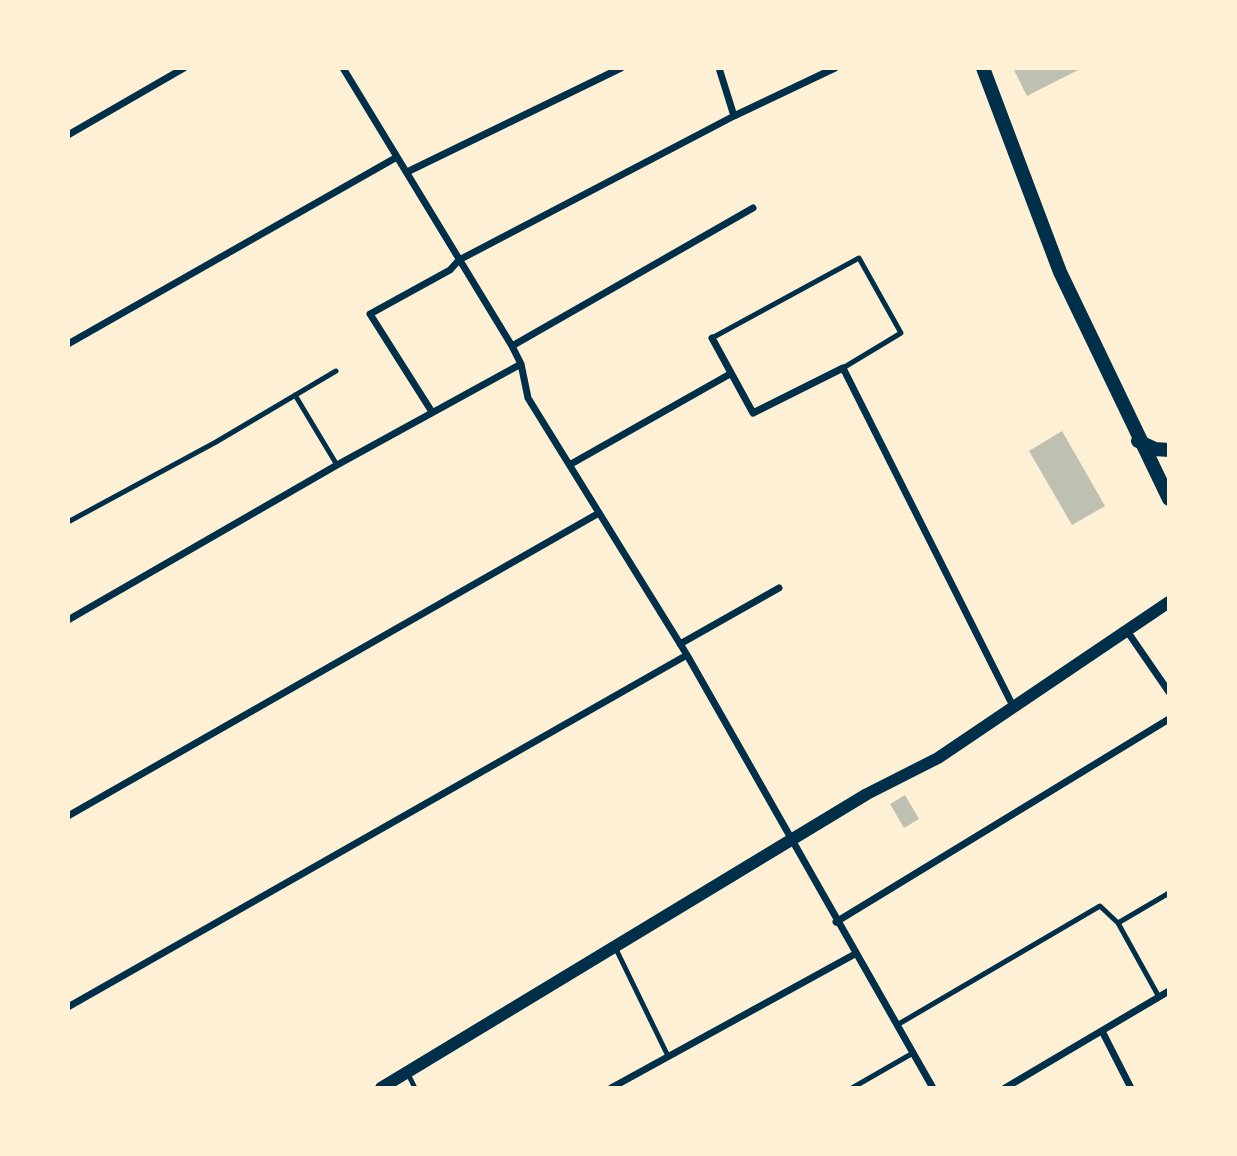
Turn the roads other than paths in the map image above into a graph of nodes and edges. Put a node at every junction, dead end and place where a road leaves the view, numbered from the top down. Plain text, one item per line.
1 (184, 68) edge
2 (342, 68) edge
3 (621, 68) edge
4 (719, 68) edge
5 (835, 68) edge
6 (983, 68) edge
7 (734, 116) junction
8 (68, 135) edge
9 (397, 157) junction
10 (407, 172) junction
11 (752, 208) dead end
12 (460, 260) junction
13 (712, 338) joint
14 (68, 344) edge
15 (512, 346) junction
16 (521, 364) junction
17 (842, 368) junction
18 (336, 370) dead end
19 (730, 374) junction
20 (295, 395) junction
21 (432, 412) junction
22 (1138, 441) junction
23 (1169, 450) edge
24 (571, 464) junction
25 (337, 465) junction
26 (1169, 499) edge
27 (599, 513) junction
28 (68, 522) edge
29 (779, 588) dead end
30 (1169, 602) edge
31 (68, 620) edge
32 (1127, 631) junction
33 (680, 644) junction
34 (687, 655) junction
35 (1169, 692) edge
36 (1014, 709) junction
37 (1169, 719) edge
38 (68, 816) edge
39 (791, 842) junction
40 (1169, 893) edge
41 (836, 922) junction
42 (1118, 923) junction
43 (615, 947) junction
44 (855, 954) junction
45 (1169, 991) edge
46 (1159, 997) junction
47 (68, 1007) edge
48 (897, 1026) junction
49 (1102, 1031) junction
50 (913, 1053) junction
51 (668, 1056) junction
52 (407, 1072) junction
53 (381, 1088) edge
54 (415, 1088) edge
55 (611, 1088) edge
56 (852, 1088) edge
57 (933, 1088) edge
58 (1005, 1088) edge
59 (1131, 1088) edge

1 - 8 street
2 - 9 street
3 - 10 street
4 - 7 street
5 - 7 street
6 - 22 main road
7 - 12 street
9 - 10 street
9 - 14 street
10 - 12 street
11 - 15 street
12 - 15 street
12 - 21 street
13 - 17 lane
13 - 19 street
15 - 16 street
16 - 21 street
16 - 24 street
17 - 19 street
17 - 36 street
18 - 20 lane
19 - 24 street
20 - 25 lane
20 - 28 lane
21 - 25 street
22 - 23 main road
22 - 26 main road
24 - 27 street
25 - 31 street
27 - 33 street
27 - 38 street
29 - 33 street
30 - 32 street
32 - 35 street
32 - 36 street
33 - 34 street
34 - 39 street
34 - 47 street
36 - 39 street
37 - 41 street
39 - 41 street
39 - 43 street
40 - 42 lane
41 - 44 street
42 - 46 lane
42 - 48 lane
43 - 51 lane
43 - 52 street
44 - 48 street
44 - 51 street
45 - 46 street
46 - 49 street
48 - 50 street
49 - 58 street
49 - 59 street
50 - 56 lane
50 - 57 street
51 - 55 street
52 - 53 street
52 - 54 lane

